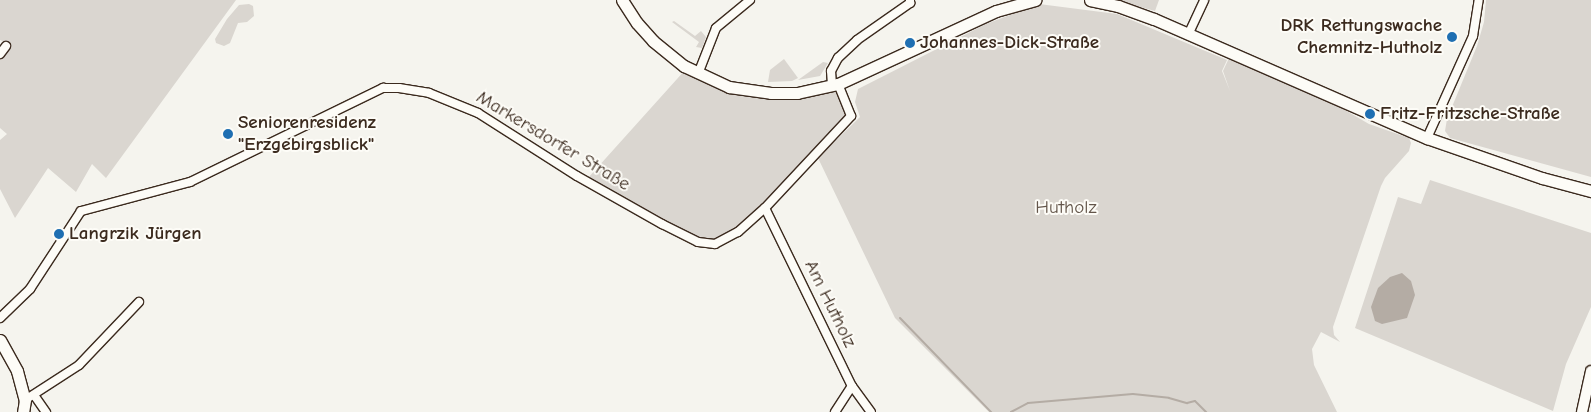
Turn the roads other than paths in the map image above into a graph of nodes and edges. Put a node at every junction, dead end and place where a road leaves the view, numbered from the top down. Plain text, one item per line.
1 (622, 0) edge
2 (750, 0) edge
3 (910, 0) edge
4 (1035, 0) edge
5 (1090, 0) edge
6 (1204, 0) edge
7 (1479, 0) edge
8 (1188, 35) junction
9 (6, 46) dead end
10 (0, 54) edge
11 (698, 74) junction
12 (835, 84) junction
13 (1426, 138) junction
14 (1591, 191) edge
15 (765, 208) junction
16 (139, 302) dead end
17 (0, 318) edge
18 (0, 340) edge
19 (1591, 371) edge
20 (852, 386) junction
21 (27, 403) edge
22 (46, 412) edge
23 (835, 412) edge
24 (871, 412) edge
25 (1582, 412) edge

1 - 11 main road
2 - 11 street
3 - 12 street
4 - 12 main road
5 - 8 main road
6 - 8 street
7 - 13 street
8 - 13 main road
9 - 10 street
11 - 12 main road
12 - 15 street, Markersdorfer Straße
13 - 14 main road
15 - 17 street, Markersdorfer Straße
15 - 20 street, Am Hutholz
16 - 21 street
18 - 21 main road
19 - 25 street
20 - 23 street
20 - 24 street, Am Hutholz
21 - 22 street

